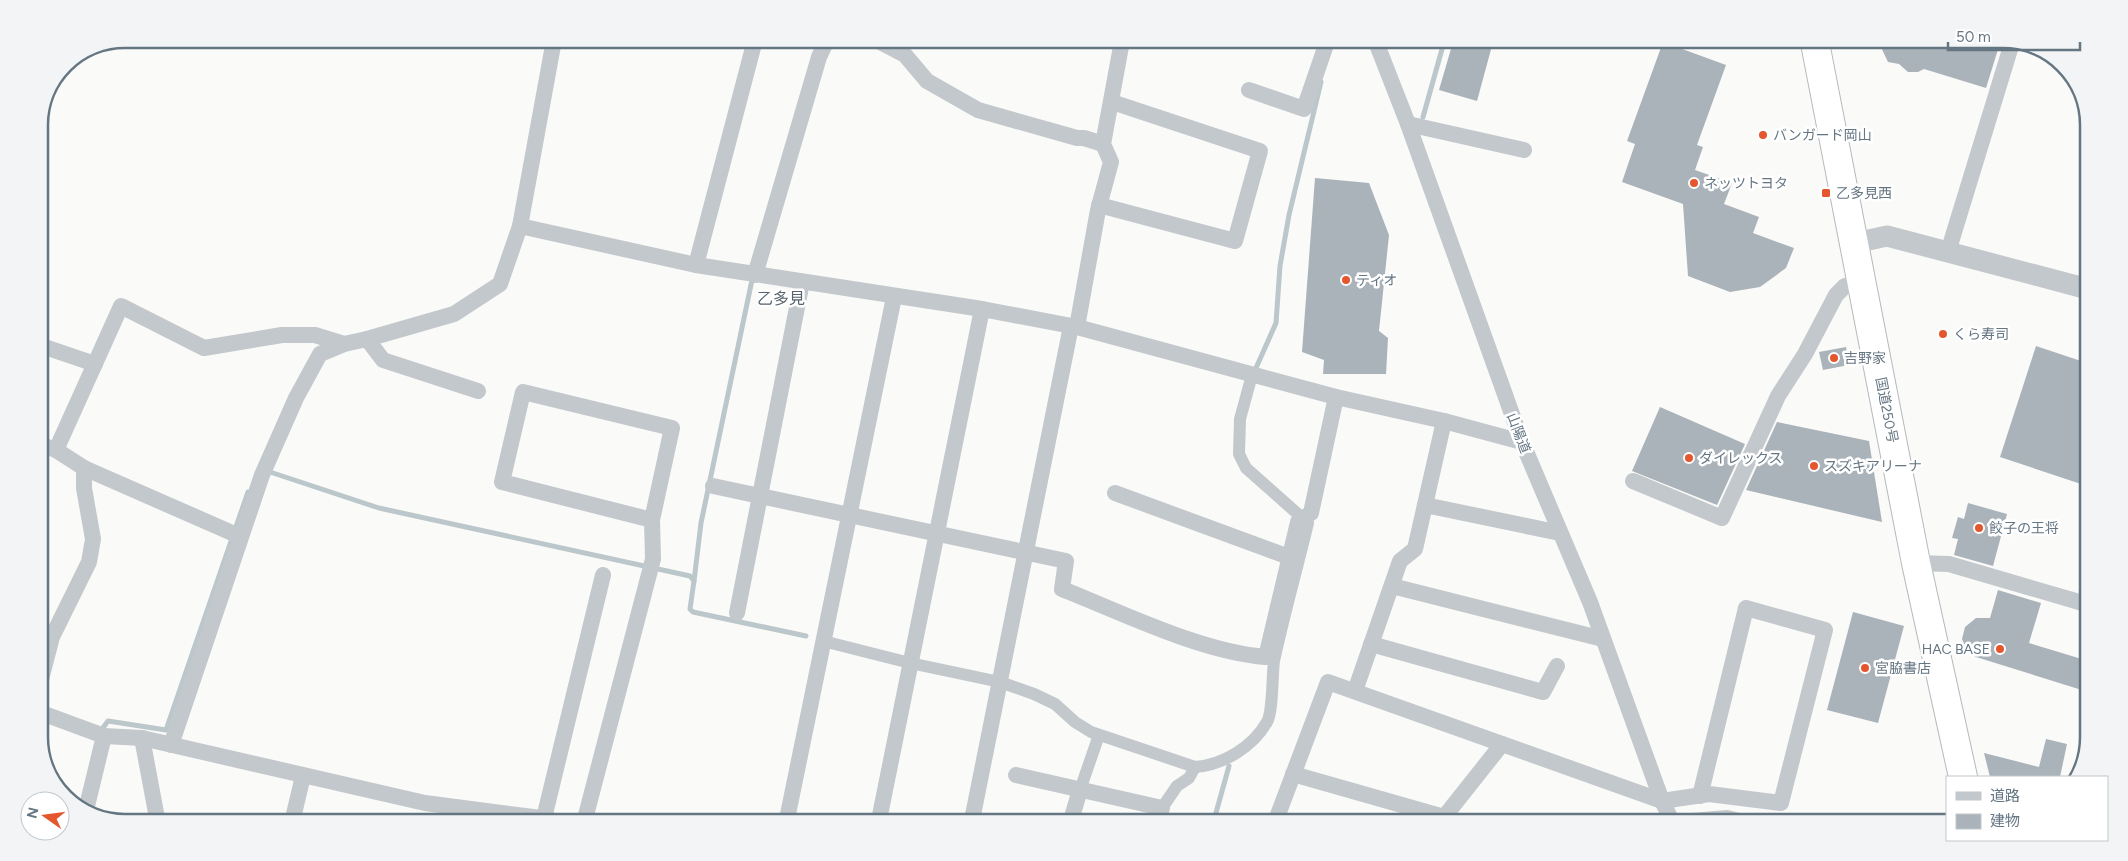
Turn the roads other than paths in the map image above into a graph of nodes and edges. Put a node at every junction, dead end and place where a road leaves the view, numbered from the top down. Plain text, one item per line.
1 (553, 48) edge
2 (753, 48) edge
3 (823, 48) edge
4 (892, 48) edge
5 (1121, 48) edge
6 (1326, 48) edge
7 (1378, 48) edge
8 (1816, 48) edge
9 (2010, 48) edge
10 (1249, 90) dead end
11 (1112, 102) junction
12 (1408, 124) junction
13 (1103, 144) junction
14 (1524, 150) dead end
15 (1099, 205) junction
16 (520, 226) junction
17 (1855, 243) junction
18 (1948, 252) junction
19 (696, 265) junction
20 (755, 274) junction
21 (1862, 280) junction
22 (802, 282) junction
23 (2080, 287) edge
24 (894, 297) junction
25 (982, 309) junction
26 (1074, 326) junction
27 (367, 339) junction
28 (344, 344) junction
29 (48, 348) edge
30 (95, 364) junction
31 (1252, 375) junction
32 (478, 391) dead end
33 (1336, 398) junction
34 (1444, 421) junction
35 (1522, 442) junction
36 (48, 447) edge
37 (56, 450) junction
38 (84, 468) junction
39 (1633, 481) dead end
40 (713, 486) dead end
41 (1115, 493) dead end
42 (760, 496) junction
43 (1425, 505) junction
44 (849, 515) junction
45 (1304, 518) junction
46 (652, 520) junction
47 (937, 533) junction
48 (1560, 533) junction
49 (235, 535) junction
50 (1026, 552) junction
51 (1289, 557) junction
52 (1916, 563) junction
53 (603, 575) dead end
54 (1392, 586) junction
55 (2080, 602) edge
56 (737, 613) dead end
57 (1603, 639) junction
58 (823, 641) junction
59 (1371, 644) junction
60 (48, 652) edge
61 (910, 663) junction
62 (1557, 666) dead end
63 (1000, 682) junction
64 (1355, 692) junction
65 (48, 715) edge
66 (100, 734) junction
67 (1099, 735) junction
68 (142, 738) junction
69 (1502, 744) junction
70 (171, 745) junction
71 (1195, 768) junction
72 (1293, 774) junction
73 (1016, 775) dead end
74 (304, 776) junction
75 (1963, 776) edge
76 (1080, 790) junction
77 (1700, 796) junction
78 (1662, 801) junction
79 (87, 804) edge
80 (156, 814) edge
81 (293, 814) edge
82 (471, 814) edge
83 (544, 814) edge
84 (586, 814) edge
85 (787, 814) edge
86 (880, 814) edge
87 (973, 814) edge
88 (1073, 814) edge
89 (1160, 814) edge
90 (1278, 814) edge
91 (1425, 814) edge
92 (1446, 814) edge
93 (1668, 814) edge

1 - 16 street
2 - 19 street
3 - 20 street
4 - 13 street
5 - 11 street
6 - 10 street
7 - 12 street, 山陽道
8 - 17 highway, 国道250号
9 - 18 street
11 - 13 street
11 - 15 street
12 - 14 street
12 - 35 street, 山陽道
13 - 15 street
15 - 26 street
16 - 19 street
16 - 27 street
17 - 18 street
17 - 21 highway, 国道250号
18 - 23 street
19 - 20 street
20 - 22 street
21 - 39 street
21 - 52 highway, 国道250号
22 - 24 street
22 - 42 street
24 - 25 street
24 - 44 street
25 - 26 street
25 - 47 street
26 - 31 street
26 - 50 street
27 - 28 street
27 - 32 street
28 - 30 street
28 - 49 street
29 - 30 street
30 - 37 street
31 - 33 street
31 - 45 street
33 - 34 street
33 - 45 street
34 - 35 street
34 - 43 street
35 - 48 street, 山陽道
36 - 37 street
37 - 38 street
38 - 49 street
38 - 60 street
40 - 42 street
41 - 51 street
42 - 44 street
42 - 56 street
43 - 48 street
43 - 54 street
44 - 47 street
44 - 58 street
45 - 51 street
45 - 71 street
46 - 46 street
46 - 84 street
47 - 50 street
47 - 61 street
48 - 57 street, 山陽道
49 - 70 street
50 - 51 street
50 - 63 street
52 - 55 street
52 - 75 highway, 国道250号
53 - 83 street
54 - 57 street
54 - 59 street
57 - 78 street, 山陽道
58 - 61 street
58 - 85 street
59 - 62 street
59 - 64 street
61 - 63 street
61 - 86 street
63 - 67 street
63 - 87 street
64 - 69 street
64 - 72 street
65 - 66 street
66 - 68 street
66 - 79 street
67 - 71 street
67 - 76 street
68 - 70 street
68 - 80 street
69 - 78 street
69 - 92 street
70 - 74 street
71 - 89 street
72 - 90 street
72 - 91 street
73 - 76 street
74 - 81 street
74 - 82 street
76 - 88 street
76 - 89 street
77 - 77 street
77 - 78 street
78 - 93 street, 山陽道

